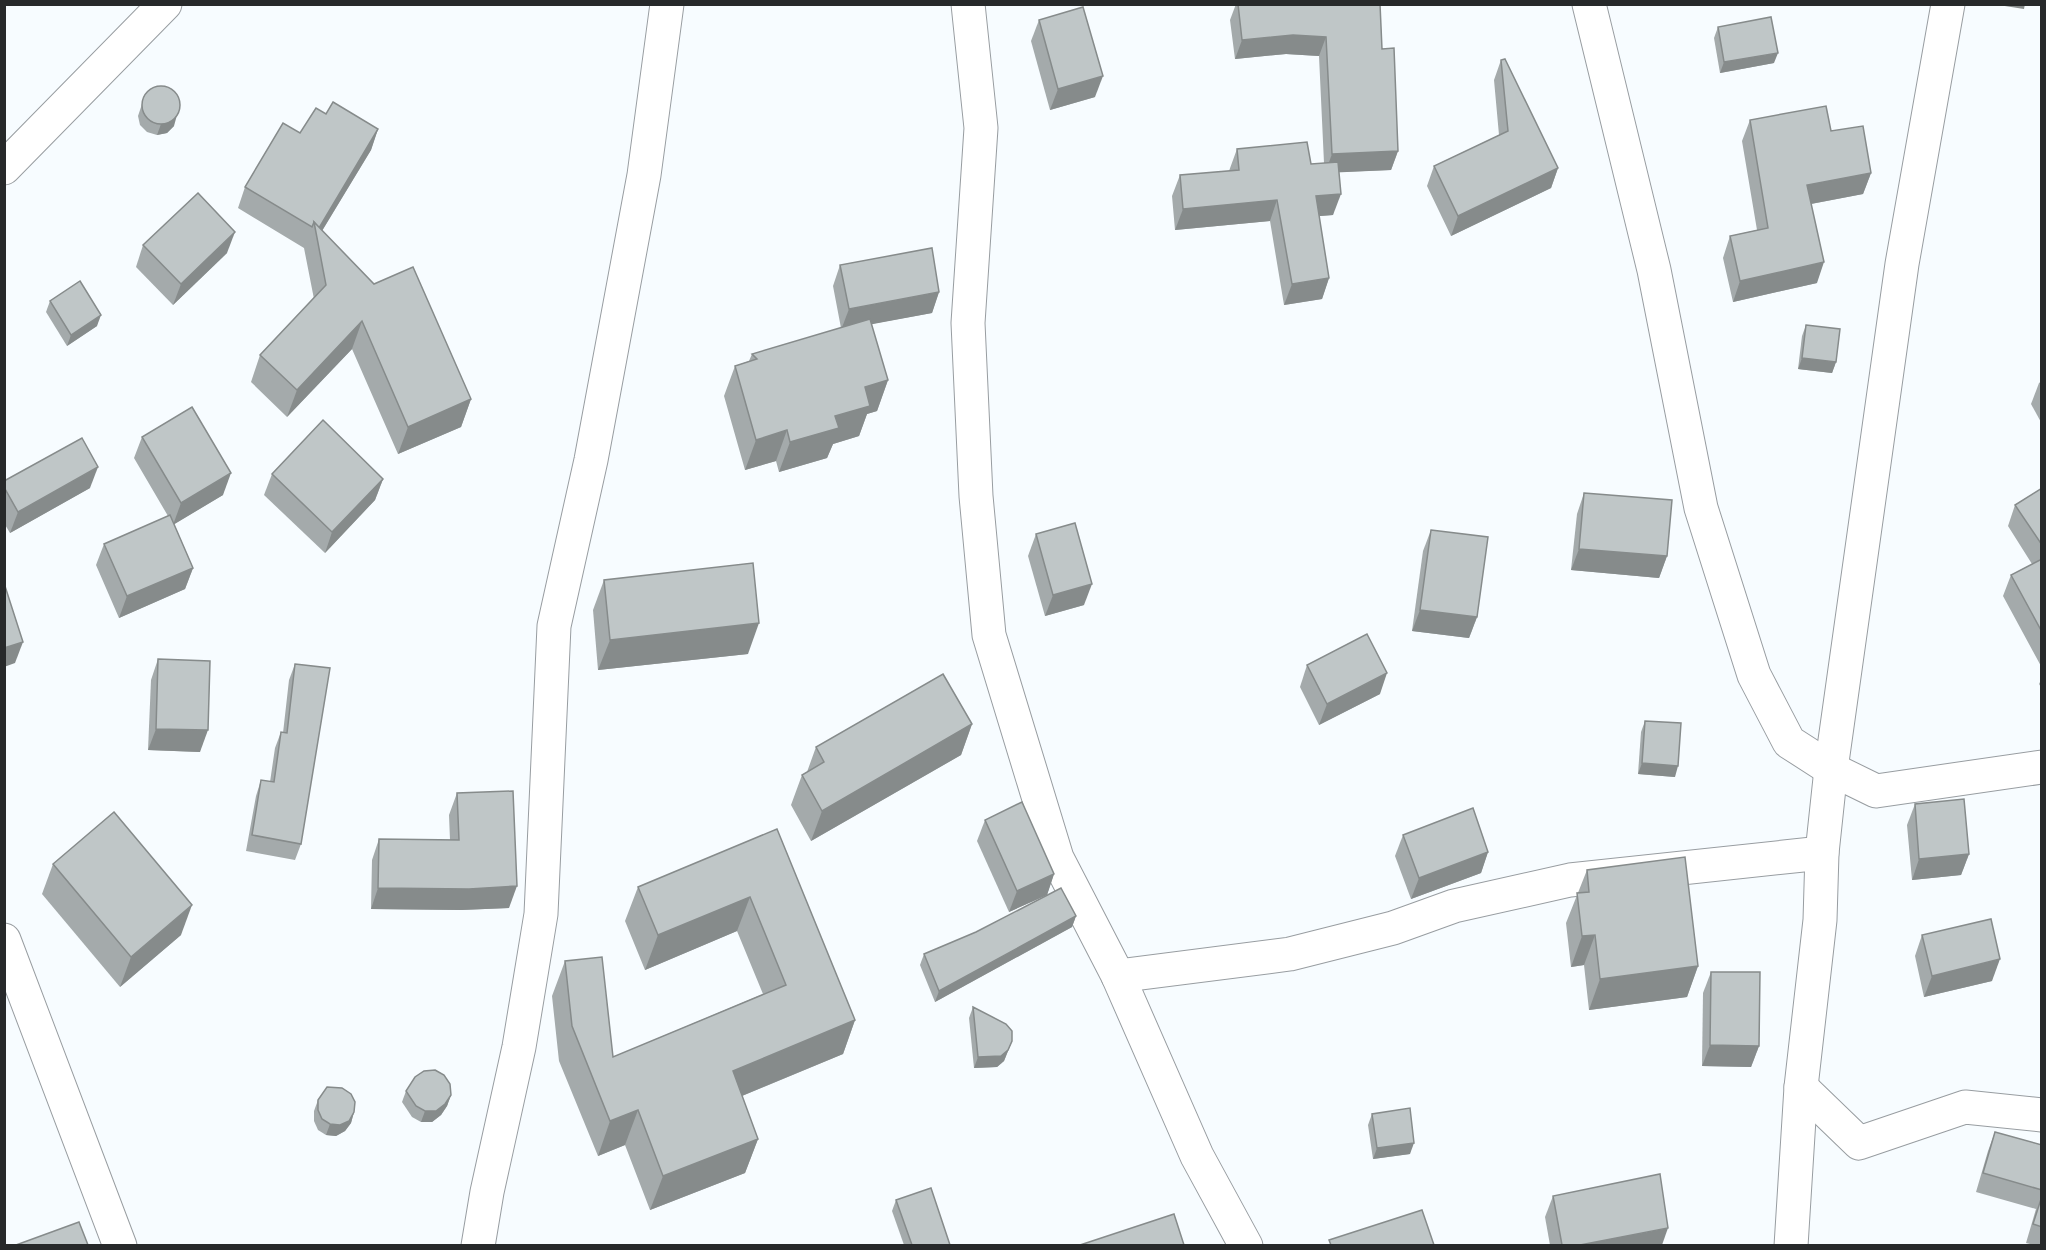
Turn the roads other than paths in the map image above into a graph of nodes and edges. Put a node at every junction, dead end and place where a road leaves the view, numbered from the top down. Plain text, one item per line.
1 (165, 4) edge
2 (667, 4) edge
3 (968, 4) edge
4 (1589, 4) edge
5 (1948, 4) edge
6 (4, 168) edge
7 (2042, 766) edge
8 (1830, 769) junction
9 (1822, 853) junction
10 (4, 940) edge
11 (1118, 976) junction
12 (1801, 1087) junction
13 (2042, 1115) edge
14 (120, 1245) edge
15 (478, 1245) edge
16 (1246, 1245) edge
17 (1791, 1245) edge

1 - 6 street
2 - 15 street
3 - 11 street
4 - 8 street
5 - 8 street
7 - 8 street
8 - 9 street
9 - 11 street
9 - 12 street
10 - 14 street
11 - 16 street
12 - 13 street
12 - 17 street

